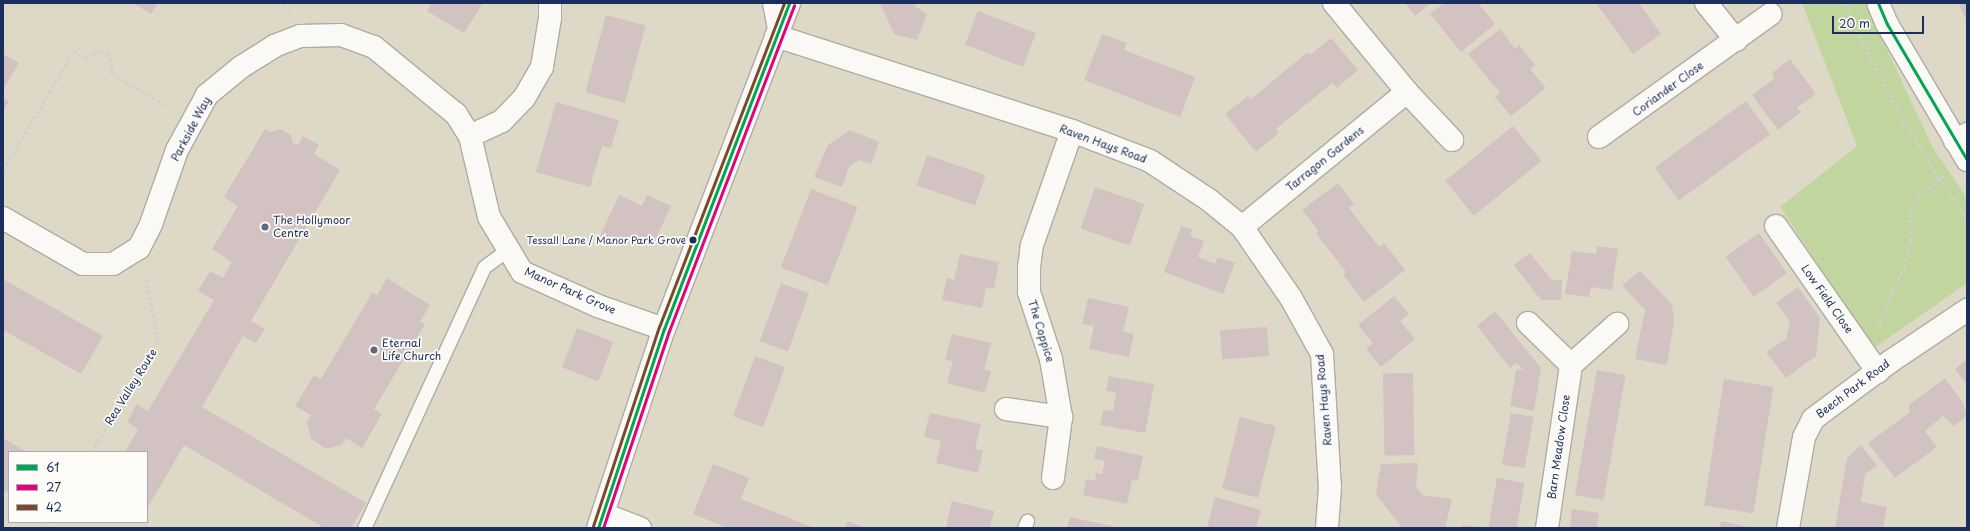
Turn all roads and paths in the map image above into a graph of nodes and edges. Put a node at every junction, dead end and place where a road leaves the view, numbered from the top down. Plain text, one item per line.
1 (550, 3) edge
2 (769, 3) edge
3 (789, 3) edge
4 (1334, 3) edge
5 (1706, 3) edge
6 (1845, 3) edge
7 (1878, 3) edge
8 (1771, 14) dead end
9 (776, 36) junction
10 (1736, 40) junction
11 (1407, 92) junction
12 (193, 121) junction
13 (1072, 131) junction
14 (470, 136) junction
15 (1599, 138) dead end
16 (1452, 140) dead end
17 (1964, 148) edge
18 (3, 170) edge
19 (1939, 178) junction
20 (3, 218) edge
21 (1967, 218) edge
22 (1776, 226) dead end
23 (1242, 227) junction
24 (139, 248) junction
25 (508, 249) junction
26 (1967, 310) edge
27 (1528, 323) dead end
28 (1617, 324) dead end
29 (664, 330) junction
30 (1571, 365) junction
31 (1884, 366) junction
32 (1006, 409) dead end
33 (1061, 417) junction
34 (92, 451) edge
35 (1053, 478) dead end
36 (600, 521) edge
37 (364, 528) edge
38 (640, 528) edge
39 (1328, 528) edge
40 (1547, 528) edge
41 (1788, 528) edge

1 - 14 street
2 - 9 lane
3 - 9 street
4 - 11 street
5 - 10 street
6 - 19 path
7 - 17 street
8 - 10 street, Coriander Close
9 - 13 street, Raven Hays Road
9 - 29 street
10 - 15 street, Coriander Close
11 - 16 street
11 - 23 street, Tarragon Gardens
12 - 14 street, Parkside Way
12 - 18 path
12 - 24 street, Parkside Way
13 - 23 street, Raven Hays Road
13 - 33 street, The Coppice
14 - 25 street, Manor Park Grove
17 - 19 path
19 - 21 path
19 - 31 path
20 - 24 street
22 - 31 street, Low Field Close
23 - 39 street, Raven Hays Road
24 - 34 path, Rea Valley Route
25 - 29 street, Manor Park Grove
25 - 37 lane
26 - 31 street, Beech Park Road
27 - 30 street
28 - 30 street
29 - 36 street
30 - 40 street, Barn Meadow Close
31 - 41 street, Beech Park Road
32 - 33 street
33 - 35 street, The Coppice
36 - 38 street

